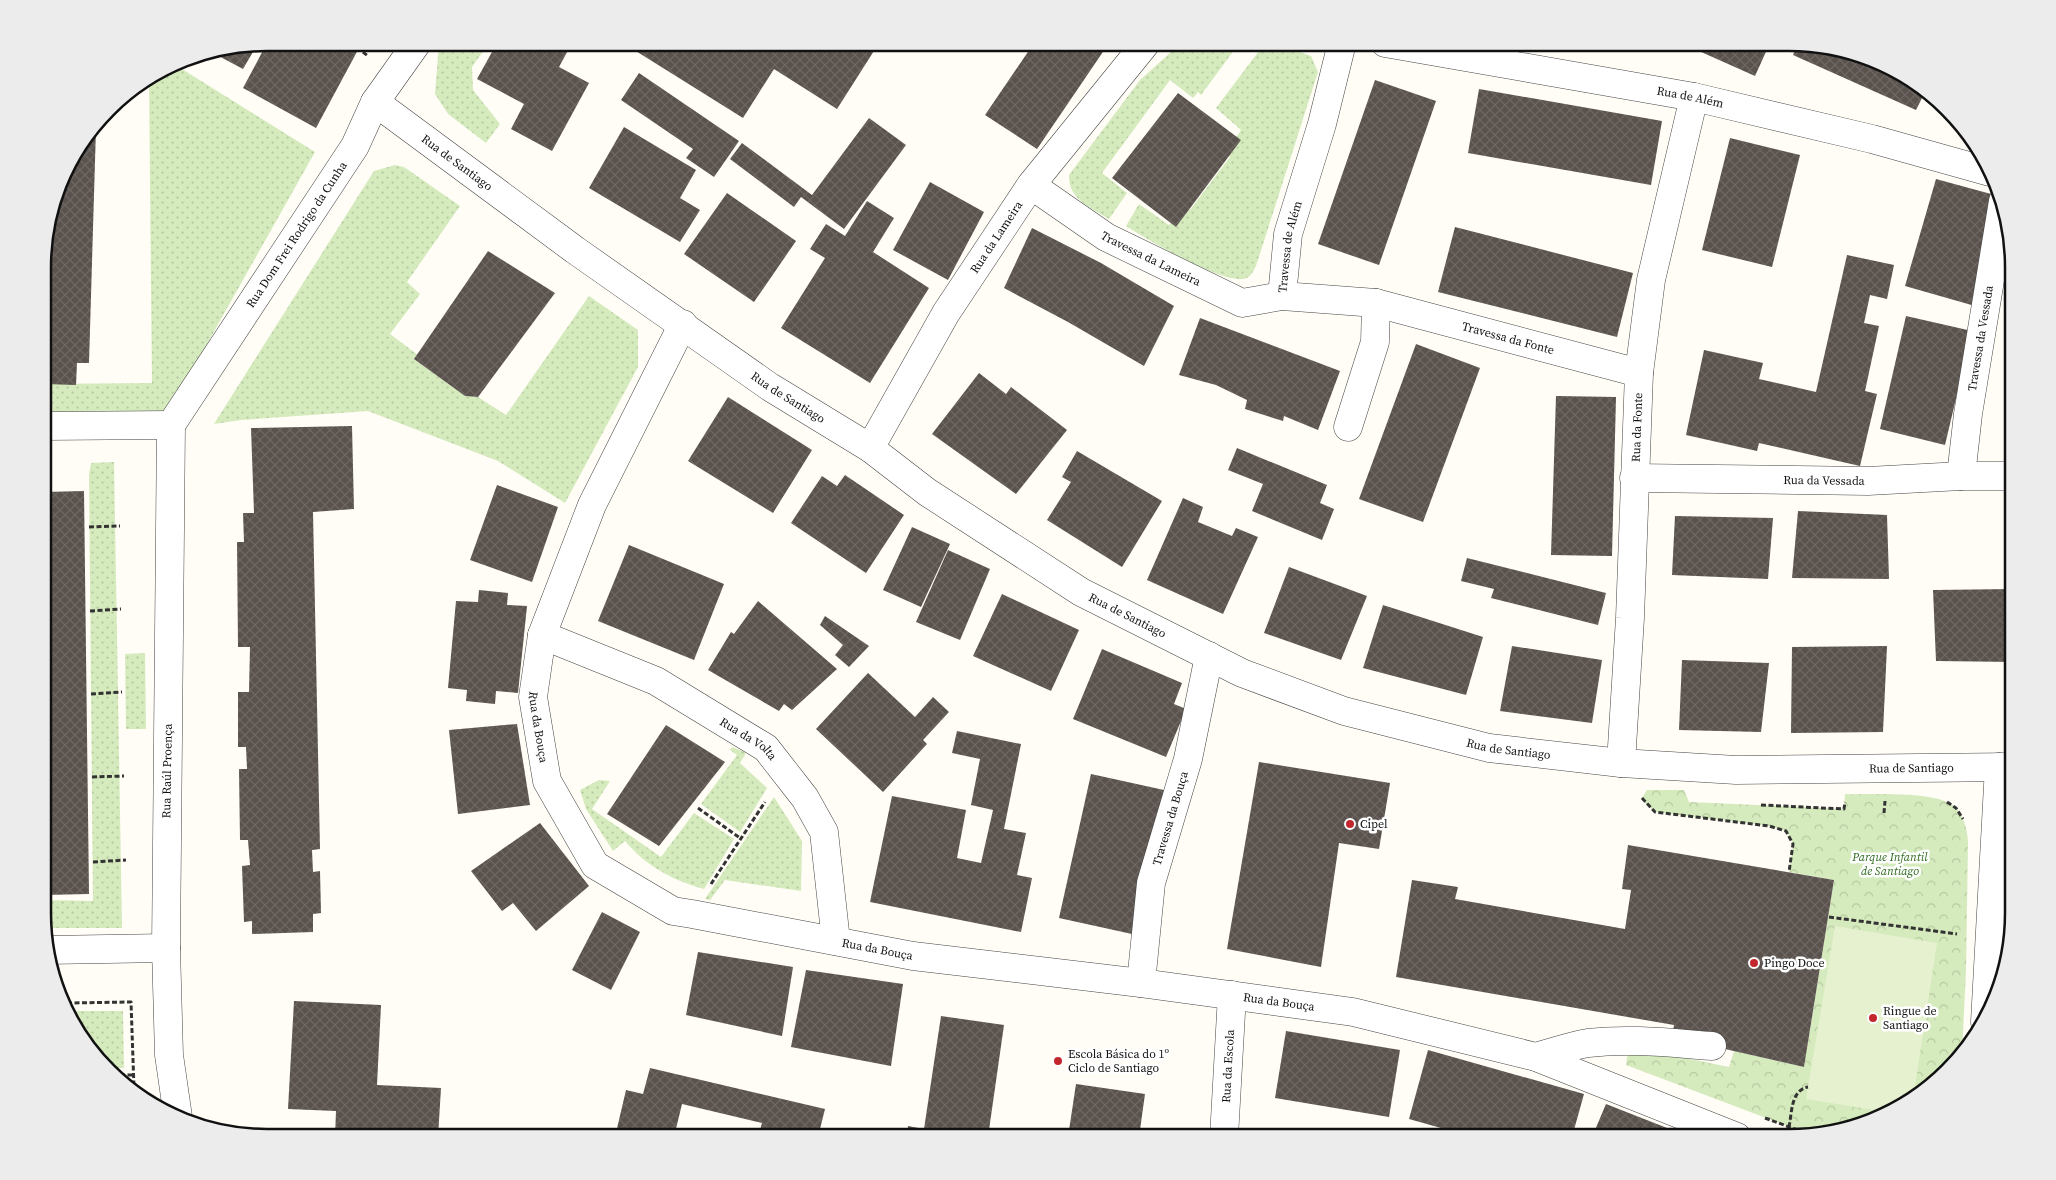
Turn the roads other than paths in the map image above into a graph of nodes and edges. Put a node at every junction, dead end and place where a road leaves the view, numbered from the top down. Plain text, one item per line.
1 (411, 51) edge
2 (1139, 51) edge
3 (1340, 51) edge
4 (1436, 51) edge
5 (1694, 97) junction
6 (375, 102) junction
7 (1982, 170) edge
8 (1031, 185) junction
9 (2000, 221) edge
10 (1282, 296) junction
11 (1376, 303) junction
12 (683, 324) junction
13 (1640, 373) junction
14 (171, 425) junction
15 (51, 426) edge
16 (1348, 427) dead end
17 (870, 448) junction
18 (1961, 476) junction
19 (2005, 476) edge
20 (1634, 478) junction
21 (542, 635) junction
22 (1209, 656) junction
23 (1621, 763) junction
24 (2005, 767) edge
25 (2005, 778) edge
26 (836, 941) junction
27 (166, 948) junction
28 (54, 950) edge
29 (1141, 983) junction
30 (1232, 995) junction
31 (1975, 1022) edge
32 (1712, 1046) dead end
33 (1536, 1057) junction
34 (177, 1109) edge
35 (1224, 1129) edge
36 (1717, 1129) edge

1 - 6 street, Rua Dom Frei Rodrigo da Cunha
2 - 8 street, Rua da Lameira
3 - 10 street, Travessa de Além
4 - 5 street, Rua de Além
5 - 7 street, Rua de Além
5 - 13 street, Rua da Fonte
6 - 12 street, Rua de Santiago
6 - 14 street, Rua Dom Frei Rodrigo da Cunha
8 - 10 street, Travessa da Lameira
8 - 17 street, Rua da Lameira
9 - 18 street, Travessa da Vessada
10 - 11 street, Travessa de Além
11 - 13 street, Travessa da Fonte
11 - 16 street
12 - 17 street, Rua de Santiago
12 - 21 street, Rua da Bouça
13 - 20 street, Rua da Fonte
14 - 15 street
14 - 27 street, Rua Raúl Proença
17 - 22 street, Rua de Santiago
18 - 19 street, Rua da Vessada
18 - 20 street, Rua da Vessada
20 - 23 street, Rua da Fonte
21 - 26 street, Rua da Volta
21 - 26 street, Rua da Bouça
22 - 23 street, Rua de Santiago
22 - 29 street, Travessa da Bouça
23 - 24 street, Rua de Santiago
25 - 31 street
26 - 29 street, Rua da Bouça
27 - 28 street
27 - 34 street, Rua Raúl Proença
29 - 30 street, Rua da Bouça
30 - 33 street, Rua da Bouça
30 - 35 street, Rua da Escola
32 - 33 street
33 - 36 street, Rua da Bouça

